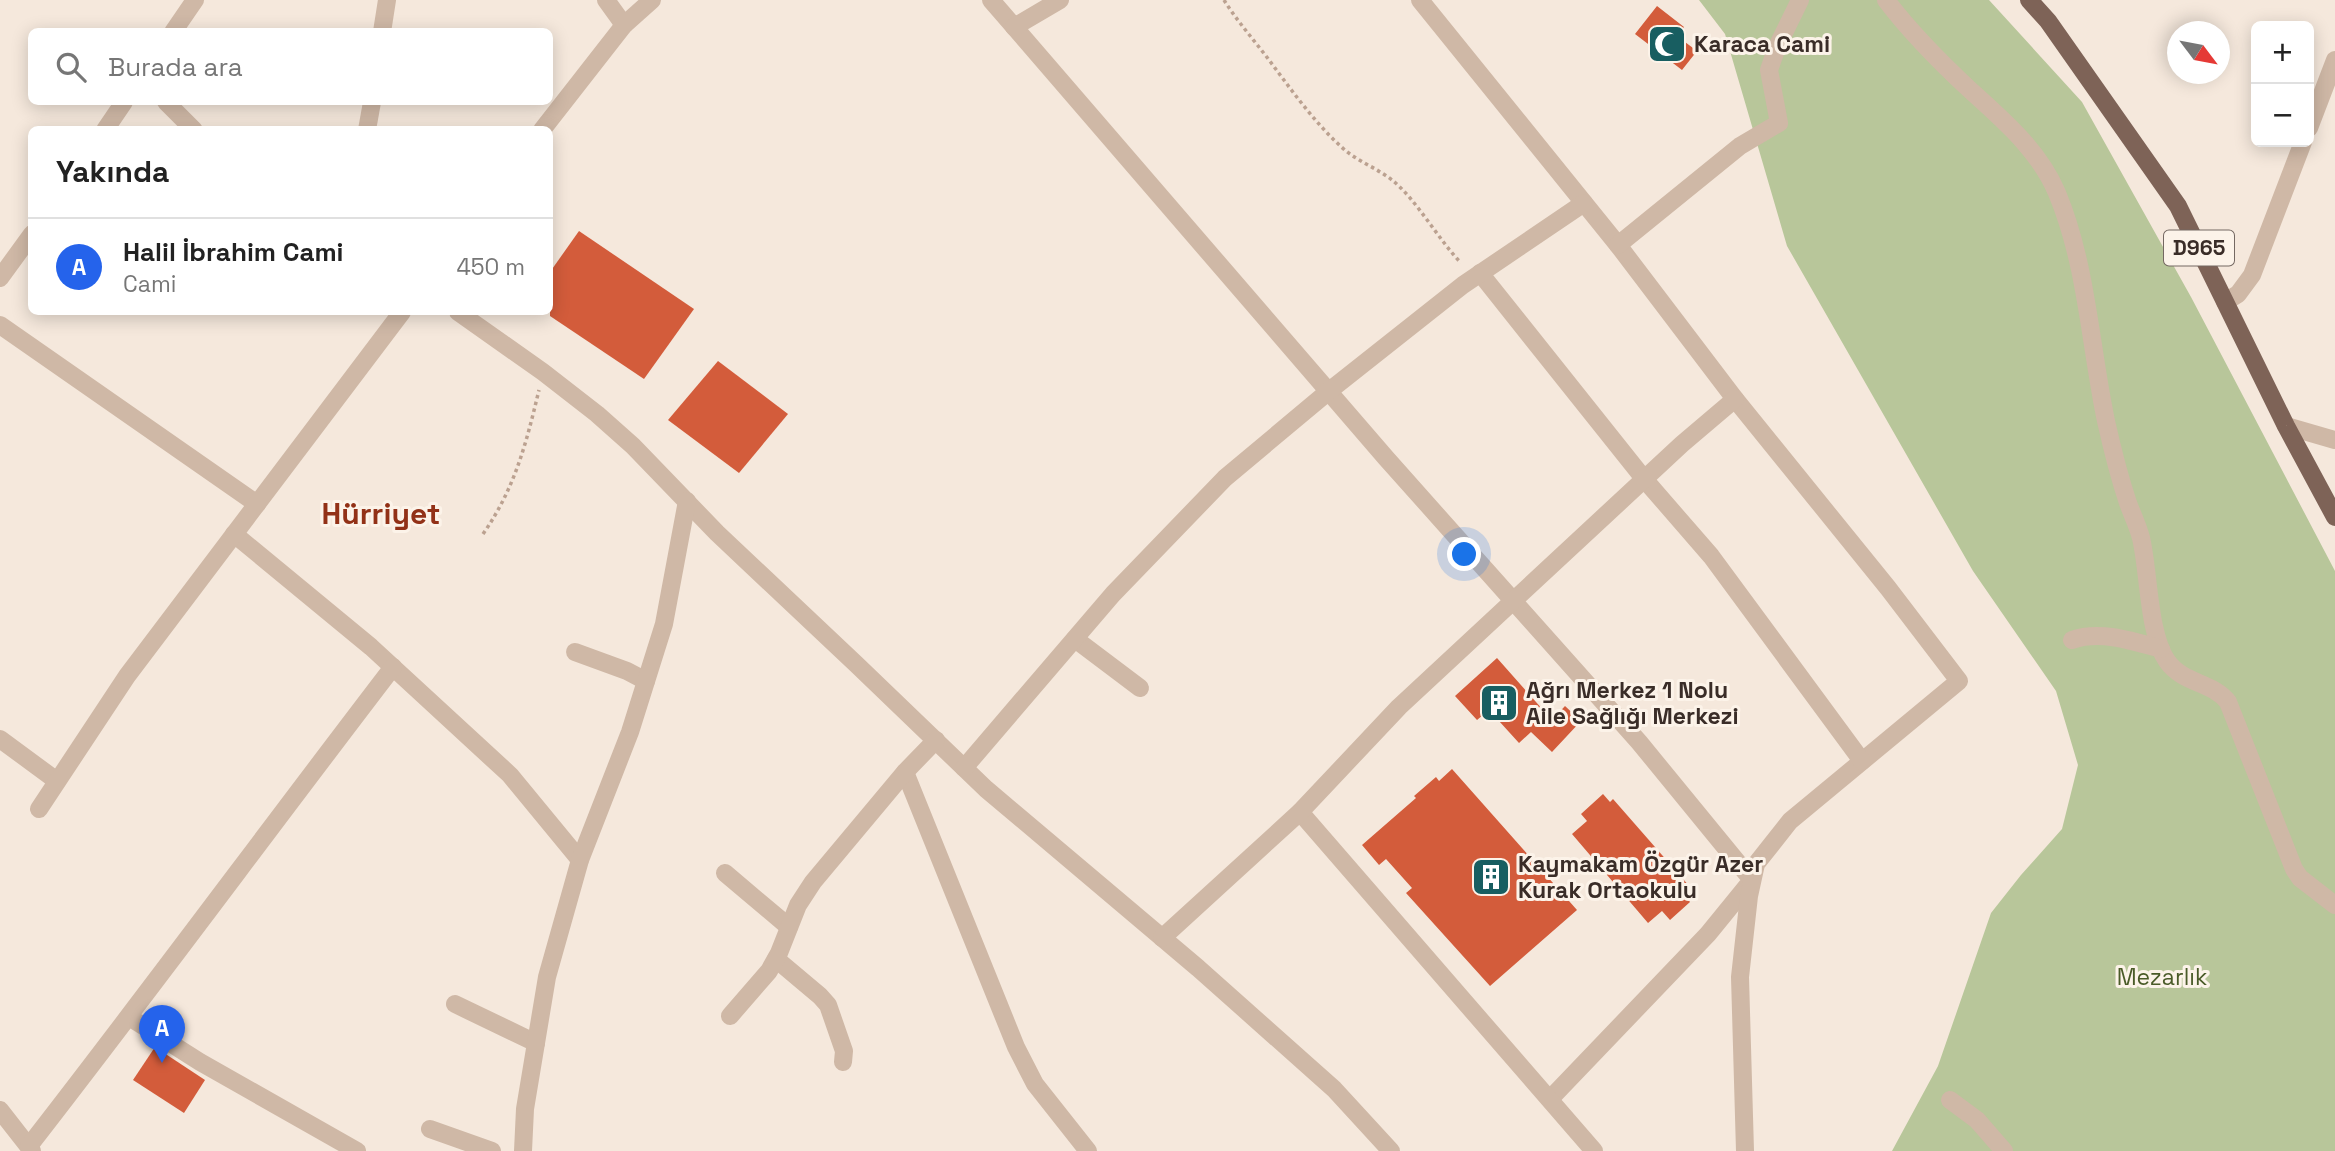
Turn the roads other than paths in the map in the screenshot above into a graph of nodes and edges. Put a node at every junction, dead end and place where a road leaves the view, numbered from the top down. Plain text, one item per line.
1 (195, 0) edge
2 (387, 0) edge
3 (606, 0) edge
4 (652, 0) edge
5 (991, 0) edge
6 (1060, 0) edge
7 (1420, 0) edge
8 (1800, 0) edge
9 (1886, 0) edge
10 (2029, 0) edge
11 (624, 25) junction
12 (1014, 27) junction
13 (176, 28) edge
14 (383, 28) edge
15 (2335, 60) edge
16 (122, 105) edge
17 (169, 105) edge
18 (371, 105) edge
19 (2314, 115) edge
20 (107, 126) edge
21 (190, 126) edge
22 (368, 126) edge
23 (545, 126) edge
24 (2302, 147) edge
25 (1584, 203) junction
26 (28, 237) edge
27 (1618, 245) junction
28 (7, 255) edge
29 (1477, 275) junction
30 (0, 278) edge
31 (2225, 302) junction
32 (400, 315) edge
33 (462, 315) edge
34 (0, 325) edge
35 (1329, 391) junction
36 (1735, 399) junction
37 (2286, 426) junction
38 (2335, 440) edge
39 (1644, 480) junction
40 (687, 501) junction
41 (257, 504) junction
42 (2335, 517) edge
43 (234, 534) junction
44 (1513, 600) junction
45 (1075, 639) junction
46 (2072, 640) dead end
47 (2161, 649) junction
48 (575, 652) dead end
49 (393, 667) junction
50 (646, 681) junction
51 (1140, 688) dead end
52 (0, 739) edge
53 (936, 740) junction
54 (1862, 761) junction
55 (964, 768) junction
56 (905, 772) junction
57 (57, 781) junction
58 (39, 808) dead end
59 (1300, 812) junction
60 (580, 860) junction
61 (726, 873) dead end
62 (1752, 880) junction
63 (2335, 905) edge
64 (789, 927) junction
65 (1163, 938) junction
66 (776, 959) junction
67 (455, 1004) dead end
68 (730, 1016) dead end
69 (129, 1017) junction
70 (536, 1043) junction
71 (843, 1062) dead end
72 (1550, 1099) junction
73 (1951, 1100) dead end
74 (0, 1110) edge
75 (430, 1129) dead end
76 (31, 1148) edge
77 (357, 1151) edge
78 (492, 1151) edge
79 (523, 1151) edge
80 (1088, 1151) edge
81 (1391, 1151) edge
82 (1594, 1151) edge
83 (1745, 1151) edge
84 (2004, 1151) edge

1 - 13 street
2 - 14 street
3 - 11 street
4 - 11 street
5 - 12 street
6 - 12 street
7 - 25 street
8 - 27 street
9 - 47 street
10 - 31 main road, D965
11 - 23 street
12 - 35 street
15 - 19 street
16 - 20 street
17 - 21 street
18 - 22 street
24 - 31 street
25 - 27 street
25 - 29 street
26 - 28 street
27 - 36 street
28 - 30 street
29 - 35 street
29 - 39 street
31 - 37 main road, D965
32 - 41 street
33 - 40 street
34 - 41 street
35 - 44 street
35 - 45 street
36 - 39 street
36 - 54 street
37 - 38 street
37 - 42 main road, D965
39 - 44 street
39 - 54 street
40 - 50 street
40 - 53 street
41 - 43 street
43 - 49 street
43 - 57 street
44 - 59 street
44 - 62 street
45 - 51 street
45 - 55 street
46 - 47 street
47 - 63 street
48 - 50 street
49 - 60 street
49 - 69 street
50 - 60 street
52 - 57 street
53 - 55 street
53 - 56 street
54 - 62 street
55 - 65 street
56 - 64 street
56 - 80 street
57 - 58 street
59 - 65 street
59 - 72 street
60 - 70 street
61 - 64 street
62 - 72 street
62 - 83 street
64 - 66 street
65 - 81 street
66 - 68 street
66 - 71 street
67 - 70 street
69 - 76 street
69 - 77 street
70 - 79 street
72 - 82 street
73 - 84 street
74 - 76 street
75 - 78 street

